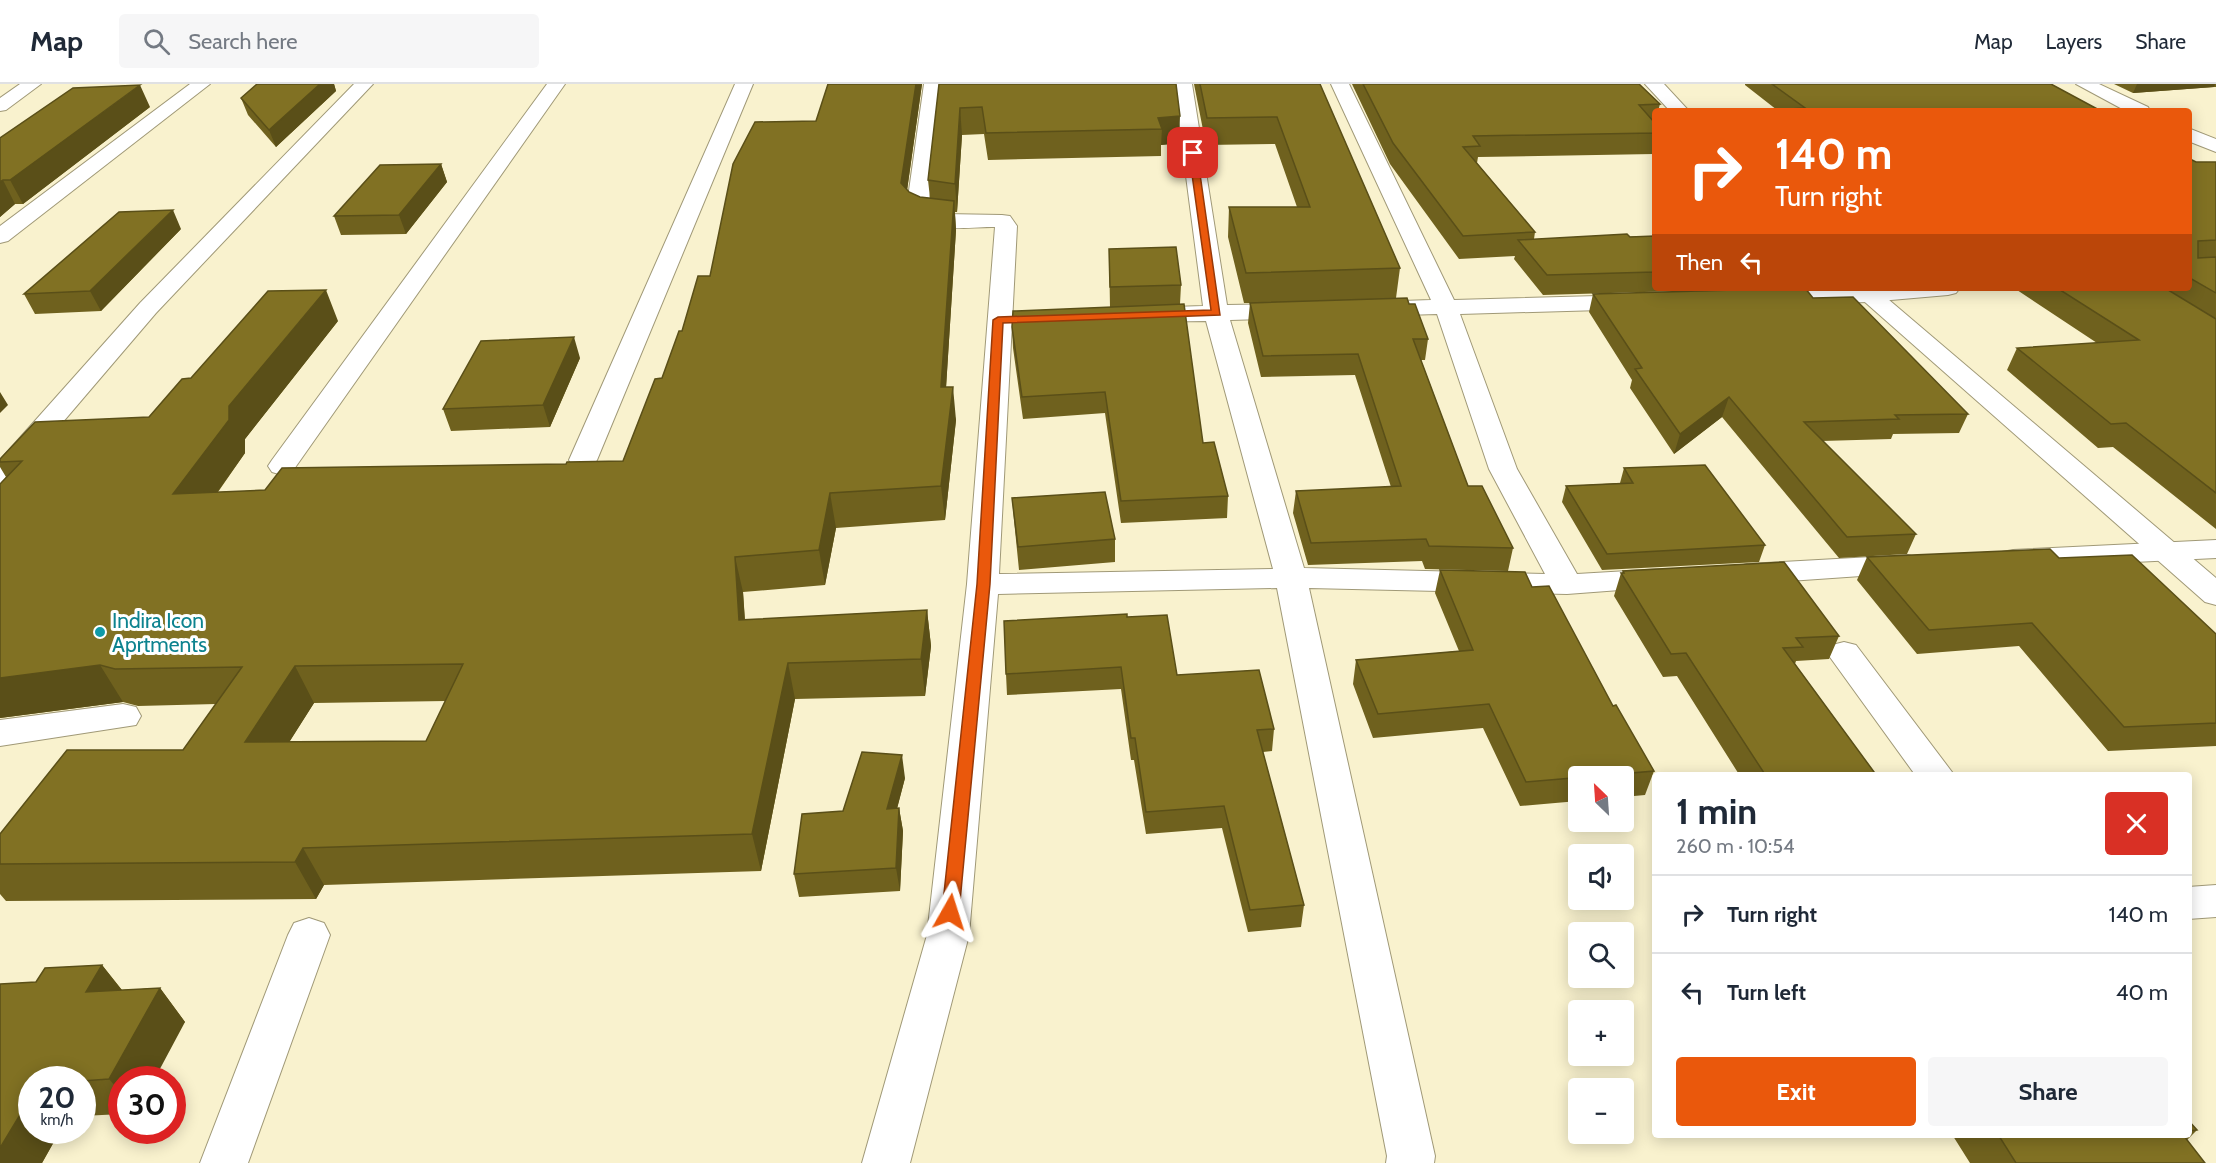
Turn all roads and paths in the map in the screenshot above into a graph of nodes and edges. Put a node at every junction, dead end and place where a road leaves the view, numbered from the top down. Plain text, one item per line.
1 (32, 84) edge
2 (201, 84) edge
3 (364, 84) edge
4 (556, 84) edge
5 (744, 84) edge
6 (933, 84) edge
7 (1183, 84) edge
8 (1340, 84) edge
9 (1654, 84) edge
10 (1666, 84) edge
11 (2085, 84) edge
12 (8, 95) edge
13 (0, 106) edge
14 (1677, 108) edge
15 (2135, 108) edge
16 (2216, 127) edge
17 (2192, 128) edge
18 (2192, 136) edge
19 (2216, 146) edge
20 (0, 236) edge
21 (1864, 291) edge
22 (1739, 299) edge
23 (1657, 301) edge
24 (1446, 308) junction
25 (1320, 310) edge
26 (1354, 310) edge
27 (1216, 313) junction
28 (1113, 316) edge
29 (583, 460) edge
30 (282, 466) edge
31 (0, 478) edge
32 (2216, 549) edge
33 (2165, 551) junction
34 (1986, 561) edge
35 (1938, 563) edge
36 (1723, 576) edge
37 (1291, 578) junction
38 (1687, 578) edge
39 (983, 584) junction
40 (1567, 584) junction
41 (2216, 595) edge
42 (1844, 653) dead end
43 (123, 716) dead end
44 (0, 733) edge
45 (1934, 772) edge
46 (2216, 901) edge
47 (2192, 903) edge
48 (309, 935) dead end
49 (224, 1163) edge
50 (885, 1163) edge
51 (1410, 1163) edge

1 - 12 street
2 - 20 street
3 - 31 street
4 - 30 street
5 - 29 street
6 - 39 street
7 - 27 street
8 - 24 street
9 - 10 street
9 - 14 street
11 - 15 street
12 - 13 street
16 - 17 street
18 - 19 street
21 - 22 street
21 - 33 street
23 - 24 street
24 - 26 street
24 - 40 street
25 - 27 street
27 - 28 street
27 - 37 street
32 - 33 street
33 - 34 street
33 - 41 street
35 - 36 street
37 - 39 street
37 - 40 street
37 - 51 street
38 - 40 street
39 - 50 street
42 - 45 street
43 - 44 street
46 - 47 street
48 - 49 street

